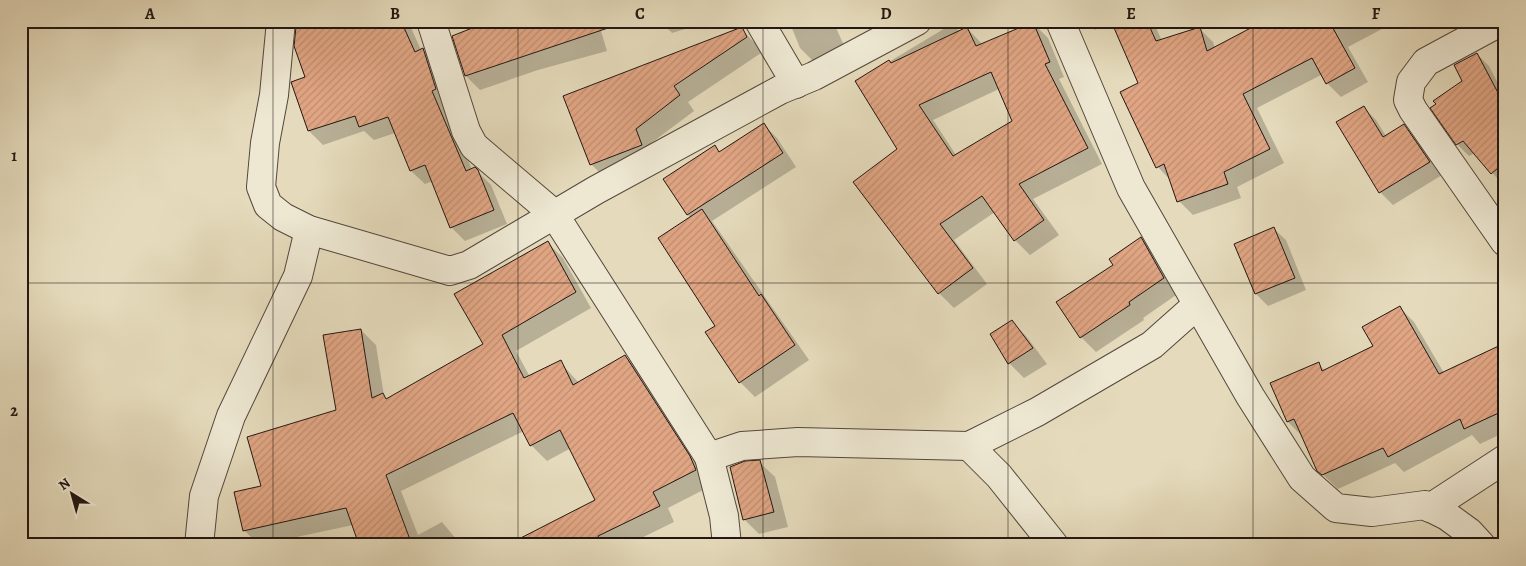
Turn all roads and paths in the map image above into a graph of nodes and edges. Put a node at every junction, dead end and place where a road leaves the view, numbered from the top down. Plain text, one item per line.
1 (281, 21) edge
2 (431, 21) edge
3 (759, 21) edge
4 (1060, 21) edge
5 (1502, 21) edge
6 (908, 23) edge
7 (796, 84) junction
8 (554, 214) junction
9 (309, 230) junction
10 (1505, 242) edge
11 (1197, 304) junction
12 (969, 446) junction
13 (708, 457) junction
14 (1505, 459) edge
15 (1430, 508) junction
16 (199, 545) edge
17 (727, 545) edge
18 (1054, 545) edge
19 (1481, 545) edge

1 - 9 street
2 - 8 street
3 - 7 street
4 - 11 street
5 - 10 street
6 - 7 street
7 - 8 street
8 - 9 street
8 - 13 street
9 - 16 street
11 - 12 street
11 - 15 street
12 - 13 street
12 - 18 street
13 - 17 street
14 - 15 street
15 - 19 street

